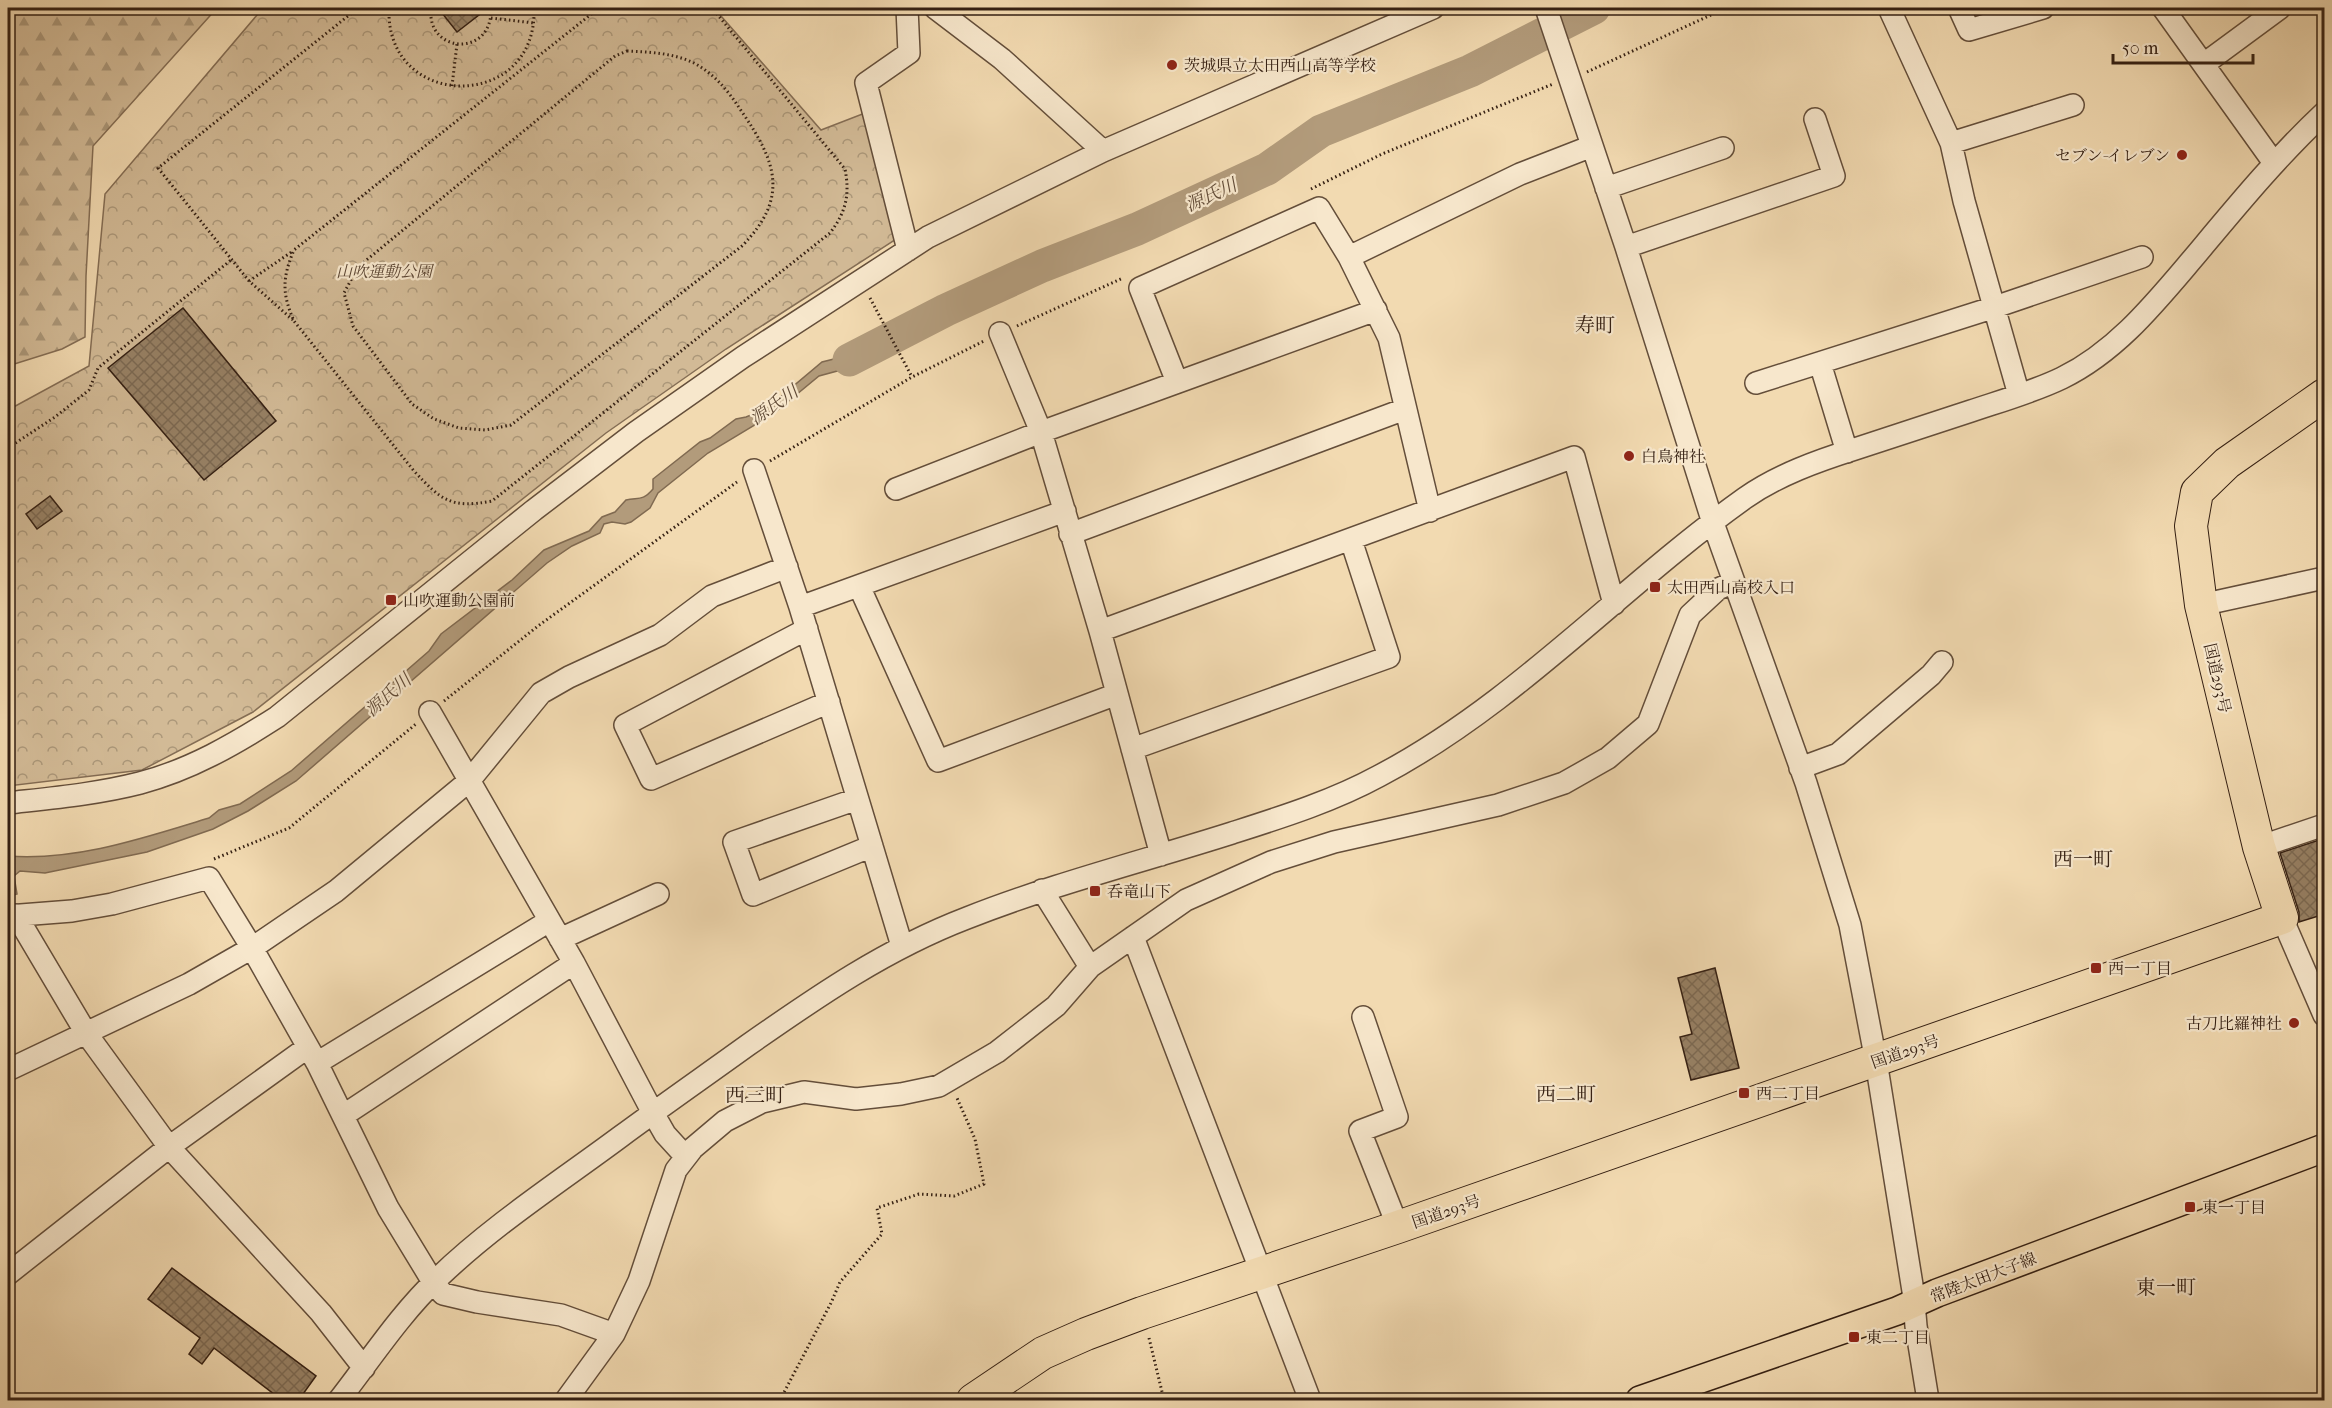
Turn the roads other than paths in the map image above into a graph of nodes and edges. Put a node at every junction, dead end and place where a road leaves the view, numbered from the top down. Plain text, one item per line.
1 (907, 8) edge
2 (935, 8) edge
3 (1433, 8) edge
4 (1546, 8) edge
5 (1889, 8) edge
6 (1959, 8) edge
7 (2043, 8) edge
8 (2163, 8) edge
9 (2280, 8) edge
10 (2204, 64) junction
11 (2073, 105) dead end
12 (2325, 113) edge
13 (1815, 119) dead end
14 (1951, 143) junction
15 (1592, 146) junction
16 (1723, 148) dead end
17 (1103, 151) junction
18 (2274, 163) junction
19 (1606, 188) junction
20 (1626, 247) junction
21 (908, 250) junction
22 (1349, 257) junction
23 (2142, 257) dead end
24 (1995, 307) junction
25 (1376, 310) junction
26 (1000, 333) road end
27 (1820, 363) junction
28 (1176, 382) junction
29 (1756, 383) dead end
30 (2325, 395) edge
31 (2019, 396) junction
32 (1405, 409) junction
33 (1041, 432) junction
34 (1847, 452) junction
35 (754, 470) road end
36 (896, 489) dead end
37 (1065, 511) junction
38 (1430, 511) junction
39 (1713, 523) junction
40 (1070, 534) junction
41 (1351, 540) junction
42 (787, 567) junction
43 (2325, 578) edge
44 (1734, 582) junction
45 (859, 586) junction
46 (1614, 604) junction
47 (2201, 605) junction
48 (801, 607) junction
49 (807, 629) junction
50 (1100, 631) junction
51 (1942, 662) dead end
52 (1117, 694) junction
53 (829, 702) junction
54 (430, 712) road end
55 (1132, 748) junction
56 (1800, 768) junction
57 (469, 781) junction
58 (857, 798) junction
59 (8, 803) edge
60 (2325, 825) edge
61 (872, 846) junction
62 (2259, 848) junction
63 (1161, 855) junction
64 (1042, 890) junction
65 (658, 894) dead end
66 (12, 915) edge
67 (2282, 918) junction
68 (555, 930) junction
69 (1133, 937) junction
70 (902, 946) junction
71 (252, 948) junction
72 (573, 963) junction
73 (1090, 967) junction
74 (2325, 1015) edge
75 (1363, 1017) dead end
76 (86, 1033) junction
77 (313, 1055) junction
78 (1876, 1061) junction
79 (8, 1070) edge
80 (653, 1113) junction
81 (344, 1115) junction
82 (169, 1147) junction
83 (2325, 1148) edge
84 (686, 1156) junction
85 (1398, 1227) junction
86 (1261, 1272) junction
87 (8, 1274) edge
88 (433, 1282) junction
89 (1914, 1303) junction
90 (614, 1334) junction
91 (364, 1368) junction
92 (339, 1401) edge
93 (566, 1401) edge
94 (973, 1401) edge
95 (1310, 1401) edge
96 (1640, 1401) edge
97 (1928, 1401) edge

1 - 21 street
2 - 17 street
3 - 17 street
4 - 15 street
5 - 14 street
6 - 7 street
8 - 10 street
9 - 10 street
10 - 18 street
11 - 14 street
12 - 18 street
13 - 20 street
14 - 24 street
15 - 19 street
15 - 22 street
16 - 19 street
17 - 21 street
18 - 31 street
19 - 20 street
20 - 39 street
21 - 59 street
22 - 25 street
22 - 28 street
23 - 24 street
24 - 27 street
24 - 31 street
25 - 28 street
25 - 32 street
26 - 33 street
27 - 29 street
27 - 34 street
28 - 33 street
30 - 47 highway, 国道293号
31 - 34 street
32 - 38 street
32 - 40 street
33 - 36 street
33 - 37 street
34 - 39 street
35 - 42 street
37 - 40 street
37 - 45 street
38 - 41 street
38 - 46 street
39 - 44 street
39 - 46 street
40 - 50 street
41 - 50 street
41 - 55 street
42 - 48 street
42 - 57 street
43 - 47 street
44 - 56 street
44 - 69 street
45 - 48 street
45 - 52 street
46 - 63 street
47 - 62 highway, 国道293号
48 - 49 street
49 - 53 street
49 - 53 street
50 - 52 street
51 - 56 street
52 - 55 street
53 - 58 street
54 - 57 street
55 - 63 street
56 - 78 street
57 - 68 street
57 - 71 street
58 - 61 street
58 - 61 street
60 - 62 street
61 - 70 street
62 - 67 highway, 国道293号
63 - 64 street
64 - 70 street
64 - 73 street
65 - 68 street
66 - 71 street
66 - 76 street
67 - 74 street
67 - 78 highway, 国道293号
68 - 72 street
68 - 77 street
69 - 73 street
69 - 86 street
70 - 80 street
71 - 76 street
71 - 77 street
72 - 80 street
72 - 81 street
73 - 84 street
75 - 85 street
76 - 79 street
76 - 82 street
77 - 81 street
77 - 82 street
78 - 85 highway, 国道293号
78 - 89 street
80 - 84 street
80 - 88 street
81 - 88 street
82 - 87 street
82 - 91 street
83 - 89 main road, 常陸太田大子線
84 - 90 street
85 - 86 highway, 国道293号
86 - 94 highway, 国道293号
86 - 95 street
88 - 90 street
88 - 91 street
89 - 96 main road, 常陸太田大子線
89 - 97 street
90 - 93 street
91 - 92 street

